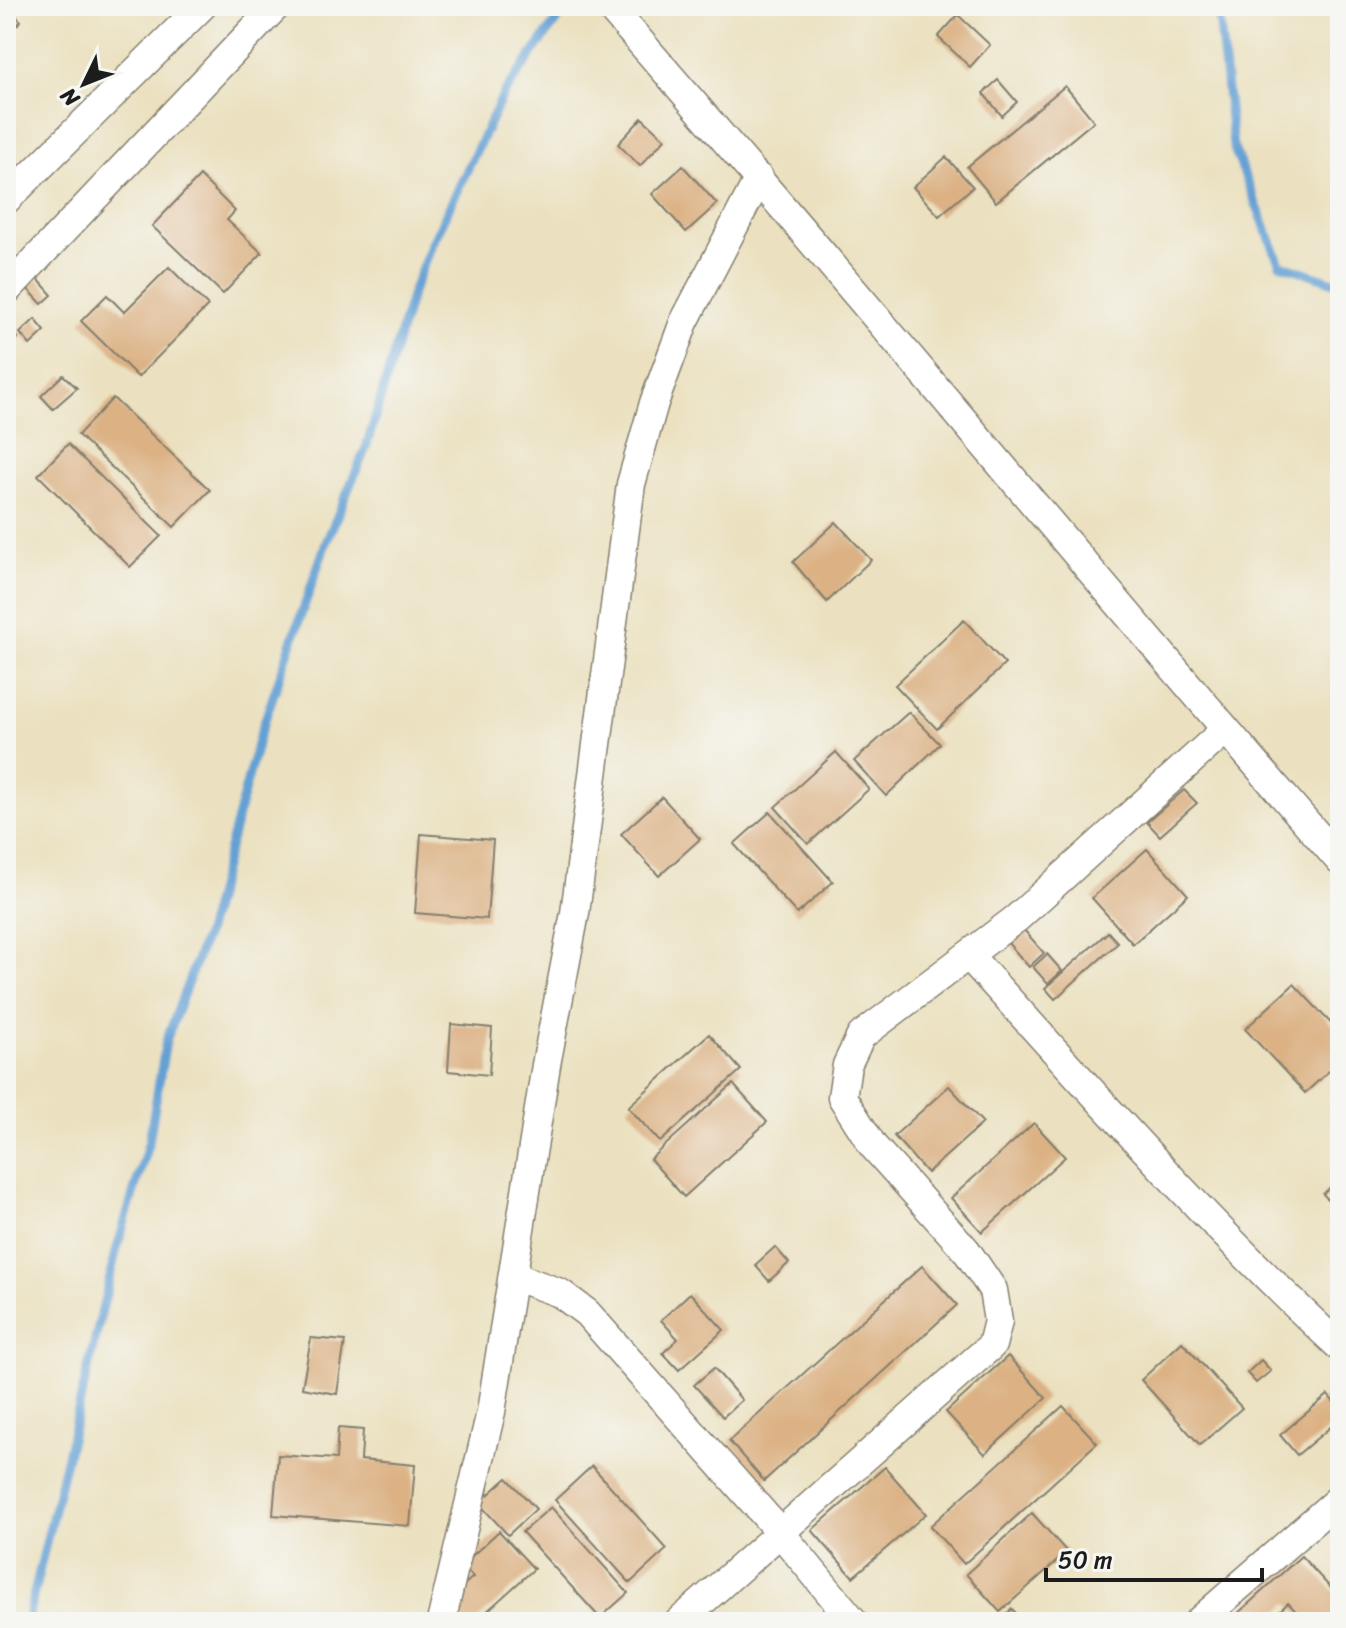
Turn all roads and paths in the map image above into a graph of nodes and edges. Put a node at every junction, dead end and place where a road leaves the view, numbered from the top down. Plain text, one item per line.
1 (202, 6) edge
2 (276, 6) edge
3 (609, 6) edge
4 (759, 178) junction
5 (6, 200) edge
6 (6, 291) edge
7 (1225, 730) junction
8 (1340, 861) edge
9 (969, 956) junction
10 (513, 1276) junction
11 (1340, 1347) edge
12 (1340, 1498) edge
13 (779, 1531) junction
14 (441, 1622) edge
15 (679, 1622) edge
16 (854, 1622) edge
17 (1198, 1622) edge

1 - 5 street
2 - 6 street
3 - 4 street
4 - 7 street
4 - 10 street
7 - 8 street
7 - 9 street
9 - 11 street
9 - 13 street
10 - 13 street
10 - 14 street
12 - 17 street
13 - 15 street
13 - 16 street

